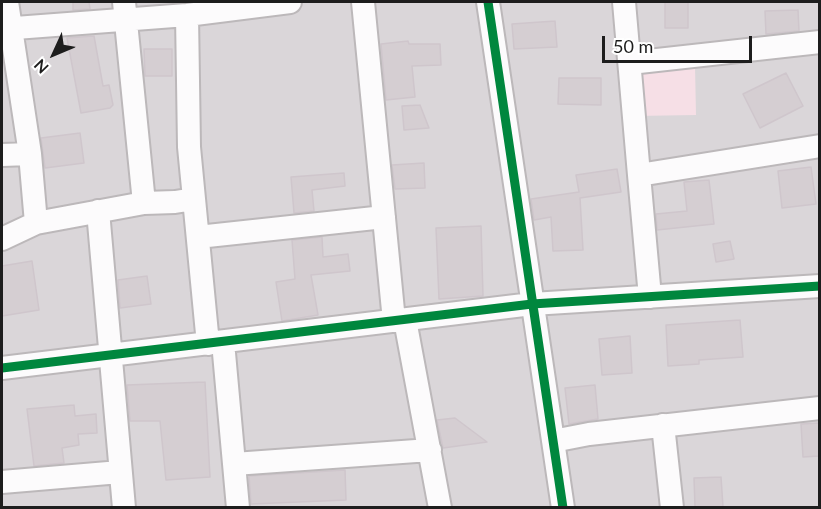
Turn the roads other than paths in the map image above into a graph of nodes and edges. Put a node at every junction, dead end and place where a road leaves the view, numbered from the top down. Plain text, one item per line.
1 (7, 2) edge
2 (290, 2) edge
3 (363, 2) edge
4 (488, 2) edge
5 (624, 2) edge
6 (125, 11) edge
7 (187, 15) junction
8 (6, 29) edge
9 (819, 42) edge
10 (630, 63) junction
11 (819, 146) edge
12 (30, 154) junction
13 (2, 155) edge
14 (639, 175) junction
15 (194, 199) junction
16 (144, 203) junction
17 (98, 212) junction
18 (384, 217) junction
19 (36, 223) junction
20 (198, 237) junction
21 (2, 239) edge
22 (819, 286) edge
23 (650, 297) junction
24 (532, 304) junction
25 (399, 321) junction
26 (216, 343) junction
27 (111, 355) junction
28 (2, 368) edge
29 (819, 408) edge
30 (663, 425) junction
31 (553, 441) junction
32 (430, 450) junction
33 (234, 464) junction
34 (120, 472) junction
35 (2, 482) edge
36 (124, 507) edge
37 (238, 507) edge
38 (440, 507) edge
39 (563, 507) edge
40 (672, 507) edge

1 - 8 street
2 - 7 street
3 - 18 street
4 - 24 street
5 - 10 street
6 - 7 street
6 - 8 street
6 - 16 street
7 - 15 street
8 - 12 street
9 - 10 street
10 - 14 street
11 - 14 street
12 - 13 street
12 - 19 street
14 - 23 street
15 - 16 street
15 - 20 street
16 - 17 street
17 - 19 street
17 - 27 street
18 - 20 street
18 - 25 street
19 - 21 street
20 - 26 street
22 - 23 street
23 - 24 street
24 - 25 street
24 - 31 street
25 - 26 street
25 - 32 street
26 - 27 street
26 - 33 street
27 - 28 street
27 - 34 street
29 - 30 street
30 - 31 street
30 - 40 street
31 - 39 street
32 - 33 street
32 - 38 street
33 - 37 street
34 - 35 street
34 - 36 street

